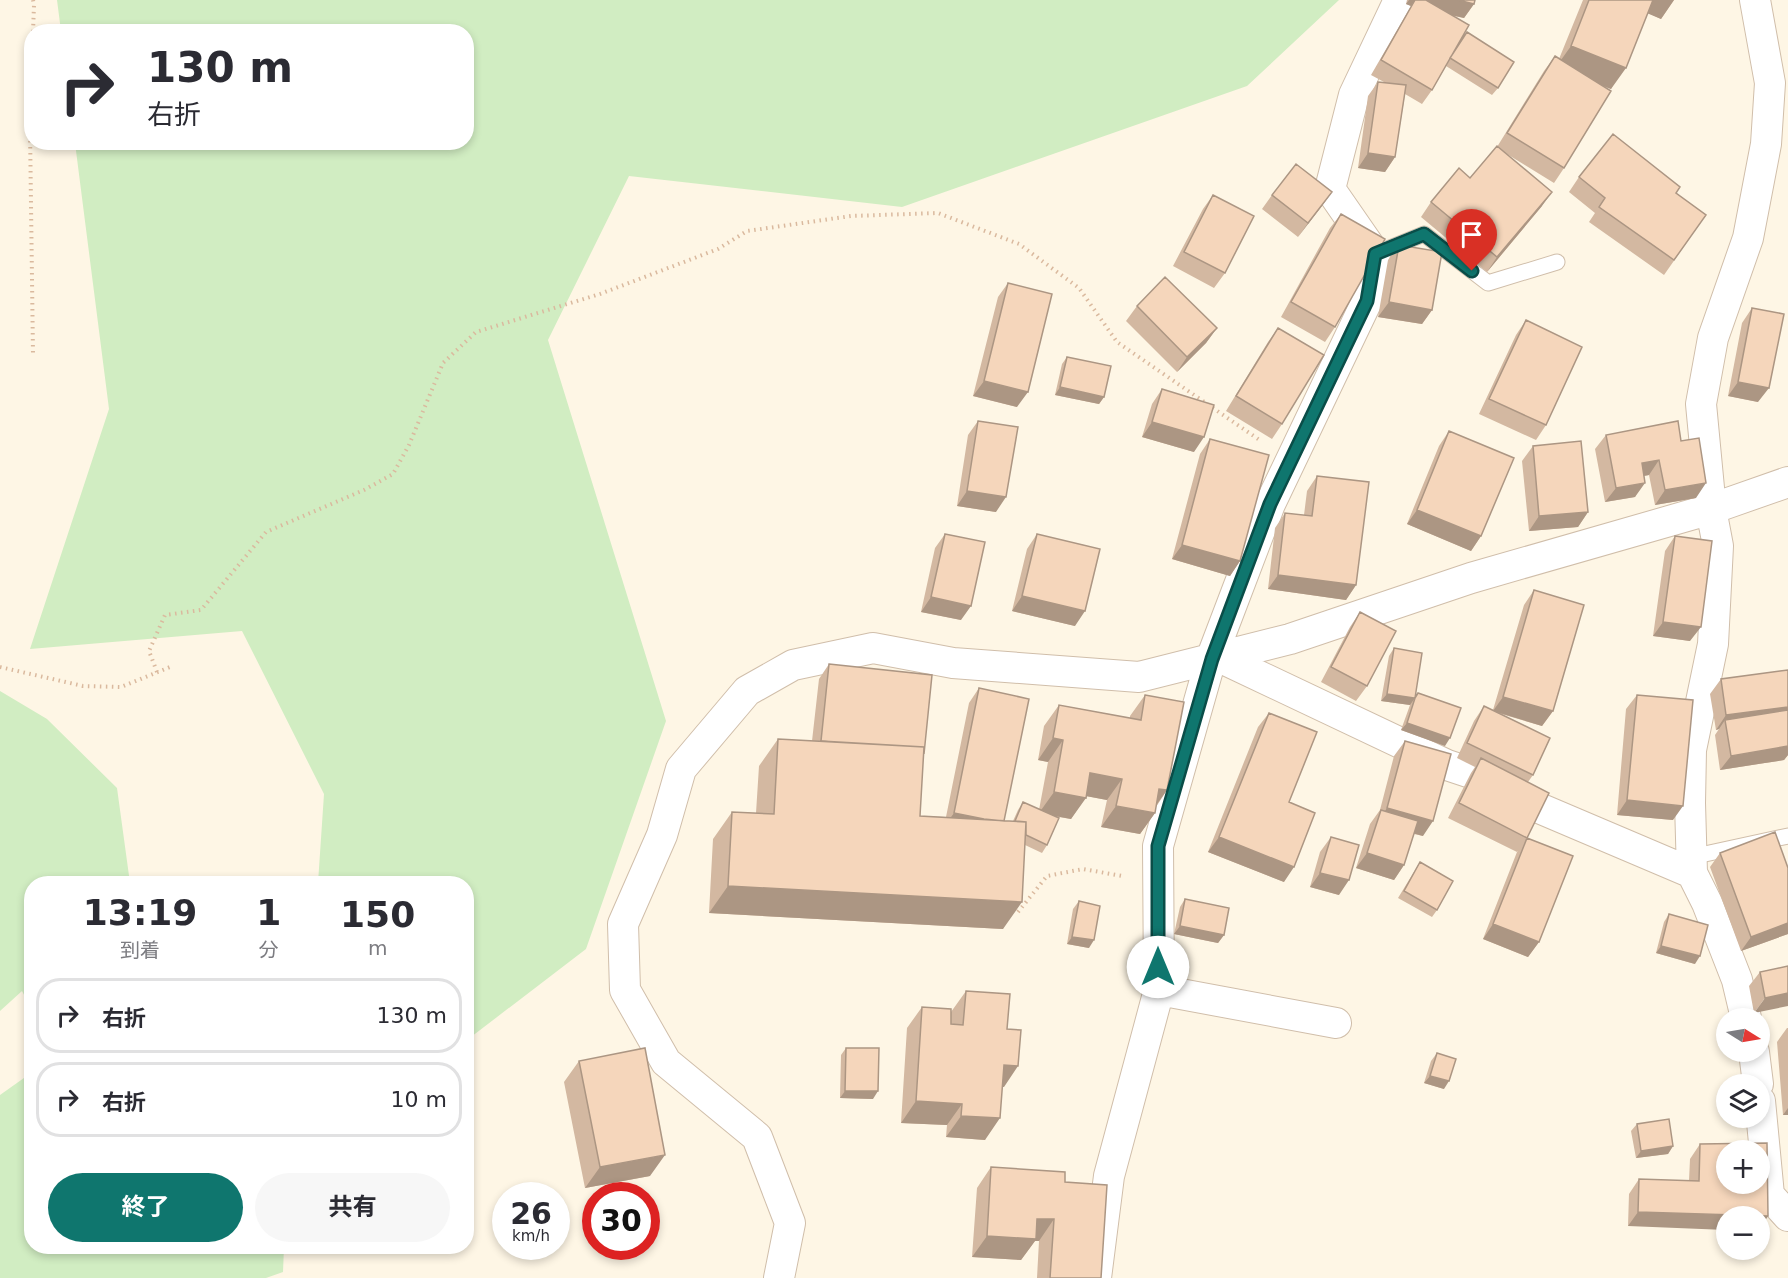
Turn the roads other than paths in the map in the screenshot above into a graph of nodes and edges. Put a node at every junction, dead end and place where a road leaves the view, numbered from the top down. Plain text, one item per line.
1 (1399, 0) edge
2 (1755, 0) edge
3 (1375, 254) junction
4 (1557, 262) dead end
5 (1788, 482) edge
6 (1711, 509) junction
7 (1215, 658) junction
8 (1788, 836) edge
9 (1691, 865) junction
10 (1159, 990) junction
11 (1744, 1008) edge
12 (1336, 1023) dead end
13 (1763, 1128) edge
14 (1788, 1216) edge
15 (779, 1278) edge
16 (1096, 1278) edge

1 - 3 street
2 - 6 street
3 - 4 lane
3 - 7 street
5 - 6 street
6 - 7 street
6 - 9 street
7 - 9 street
7 - 10 street
7 - 15 street
8 - 9 lane
9 - 11 street
10 - 12 street
10 - 16 street
13 - 14 street

